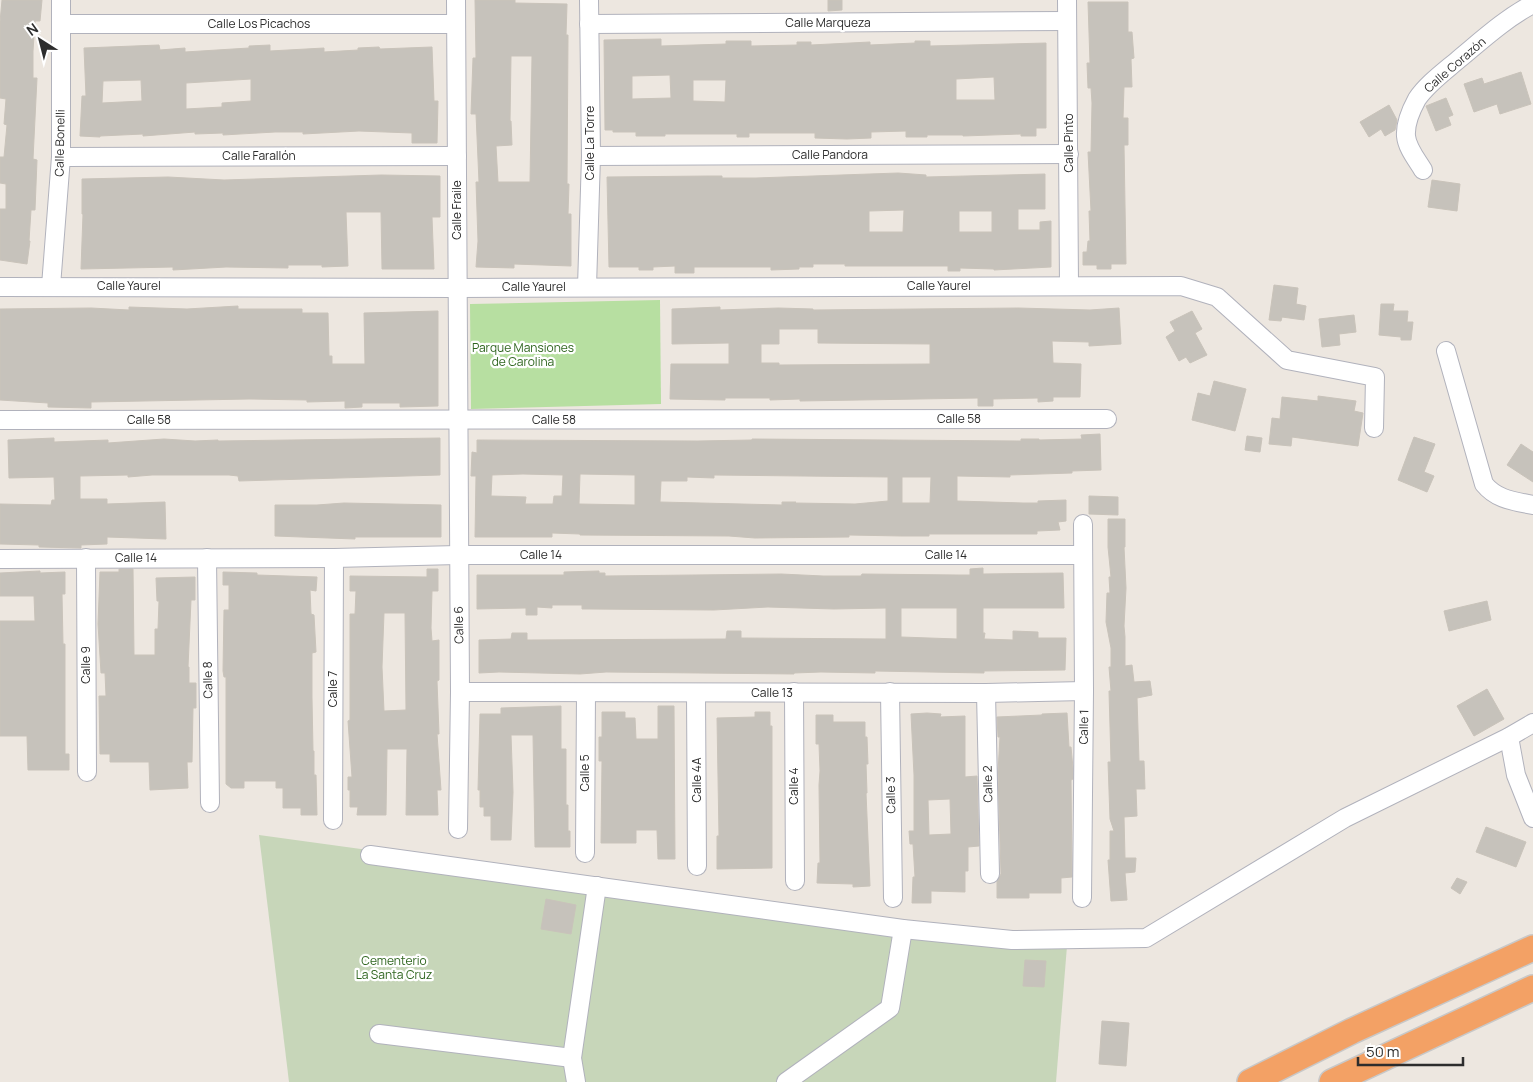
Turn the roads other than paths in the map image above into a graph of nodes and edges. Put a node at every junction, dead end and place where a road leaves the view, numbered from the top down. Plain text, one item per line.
1 (61, 0) edge
2 (456, 0) edge
3 (589, 0) edge
4 (1067, 0) edge
5 (1533, 4) edge
6 (1067, 21) junction
7 (61, 24) junction
8 (456, 24) junction
9 (589, 24) junction
10 (1069, 154) junction
11 (457, 156) junction
12 (591, 156) junction
13 (61, 157) junction
14 (1423, 170) dead end
15 (51, 286) junction
16 (1069, 286) junction
17 (0, 287) edge
18 (586, 287) junction
19 (458, 288) junction
20 (1446, 351) dead end
21 (1107, 419) dead end
22 (0, 420) edge
23 (458, 420) junction
24 (1374, 428) dead end
25 (1533, 505) edge
26 (1083, 524) dead end
27 (458, 555) junction
28 (1082, 555) junction
29 (86, 558) junction
30 (207, 558) junction
31 (334, 558) junction
32 (0, 559) edge
33 (1084, 691) junction
34 (460, 692) junction
35 (794, 692) junction
36 (890, 692) junction
37 (586, 693) junction
38 (696, 693) junction
39 (986, 693) junction
40 (1533, 722) edge
41 (1509, 737) junction
42 (87, 772) dead end
43 (210, 803) dead end
44 (1533, 818) edge
45 (332, 820) dead end
46 (458, 829) dead end
47 (585, 852) dead end
48 (370, 855) dead end
49 (698, 866) dead end
50 (990, 874) dead end
51 (795, 880) dead end
52 (597, 886) junction
53 (893, 898) dead end
54 (1082, 898) dead end
55 (903, 929) junction
56 (1533, 948) edge
57 (1533, 988) edge
58 (378, 1034) dead end
59 (572, 1058) junction
60 (576, 1082) edge
61 (786, 1082) edge
62 (1250, 1082) edge
63 (1332, 1082) edge

1 - 7 street, Calle Bonelli
2 - 8 street, Calle Fraile
3 - 9 street, Calle La Torre
4 - 6 street, Calle Pinto
5 - 14 street, Calle Corazón
6 - 9 street, Calle Marqueza
6 - 10 street, Calle Pinto
7 - 8 street, Calle Los Picachos
7 - 13 street, Calle Bonelli
8 - 11 street, Calle Fraile
9 - 12 street, Calle La Torre
10 - 12 street, Calle Pandora
10 - 16 street, Calle Pinto
11 - 13 street, Calle Farallón
11 - 19 street, Calle Fraile
12 - 18 street, Calle La Torre
13 - 15 street, Calle Bonelli
15 - 17 street, Calle Yaurel
15 - 19 street, Calle Yaurel
16 - 18 street, Calle Yaurel
16 - 24 street, Calle Yaurel
18 - 19 street, Calle Yaurel
19 - 23 street, Calle Fraile
20 - 25 street
21 - 23 street, Calle 58
22 - 23 street, Calle 58
23 - 27 street, Calle 6
26 - 28 street, Calle 1
27 - 28 street, Calle 14
27 - 31 street, Calle 14
27 - 34 street, Calle 6
28 - 33 street, Calle 1
29 - 30 street, Calle 14
29 - 32 street, Calle 14
29 - 42 street, Calle 9
30 - 31 street, Calle 14
30 - 43 street, Calle 8
31 - 45 street, Calle 7
33 - 39 street, Calle 13
33 - 54 street, Calle 1
34 - 37 street, Calle 13
34 - 46 street, Calle 6
35 - 36 street, Calle 13
35 - 38 street, Calle 13
35 - 51 street, Calle 4
36 - 39 street, Calle 13
36 - 53 street, Calle 3
37 - 38 street, Calle 13
37 - 47 street, Calle 5
38 - 49 street, Calle 4A
39 - 50 street, Calle 2
40 - 41 street
41 - 44 street
41 - 55 street
48 - 52 street
52 - 55 street
52 - 59 street
55 - 61 street
56 - 62 highway
57 - 63 highway
58 - 59 street
59 - 60 street

